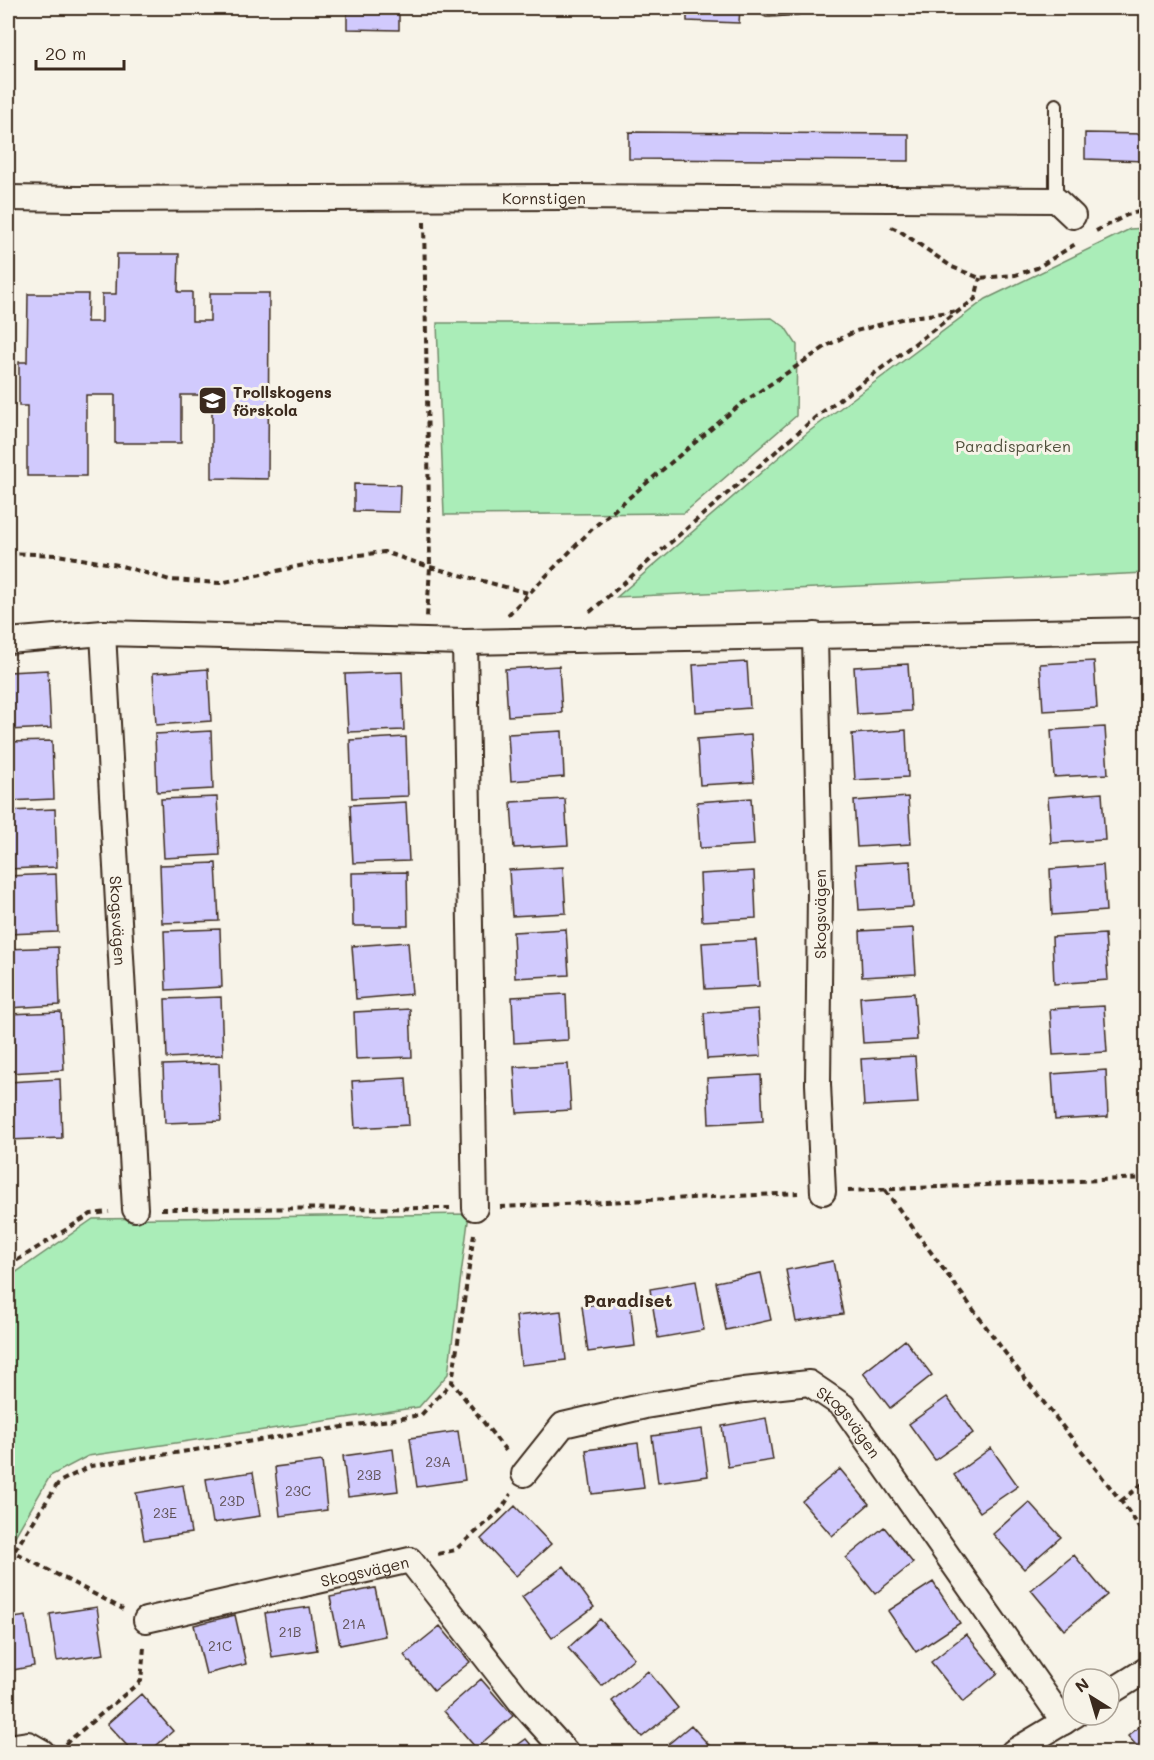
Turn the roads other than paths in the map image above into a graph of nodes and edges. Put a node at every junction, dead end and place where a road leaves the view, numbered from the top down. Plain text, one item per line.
1 (765, 8) edge
2 (796, 8) edge
3 (1056, 105) dead end
4 (8, 198) edge
5 (1065, 208) joint
6 (1146, 630) edge
7 (103, 633) junction
8 (815, 636) junction
9 (8, 641) edge
10 (473, 642) junction
11 (823, 1192) road end
12 (475, 1208) road end
13 (135, 1209) road end
14 (524, 1474) road end
15 (146, 1620) road end
16 (1146, 1670) edge
17 (1121, 1686) edge
18 (1061, 1706) edge
19 (1061, 1723) edge
20 (8, 1748) edge
21 (53, 1749) edge
22 (566, 1752) edge
23 (1013, 1752) edge

1 - 2 lane
3 - 5 lane
4 - 5 street, Kornstigen
6 - 8 street
7 - 9 street
7 - 10 street
7 - 13 street, Skogsvägen
8 - 10 street
8 - 11 street, Skogsvägen
10 - 12 street
14 - 18 street, Skogsvägen
15 - 22 street, Skogsvägen
16 - 17 street
19 - 23 street, Skogsvägen
20 - 21 street

